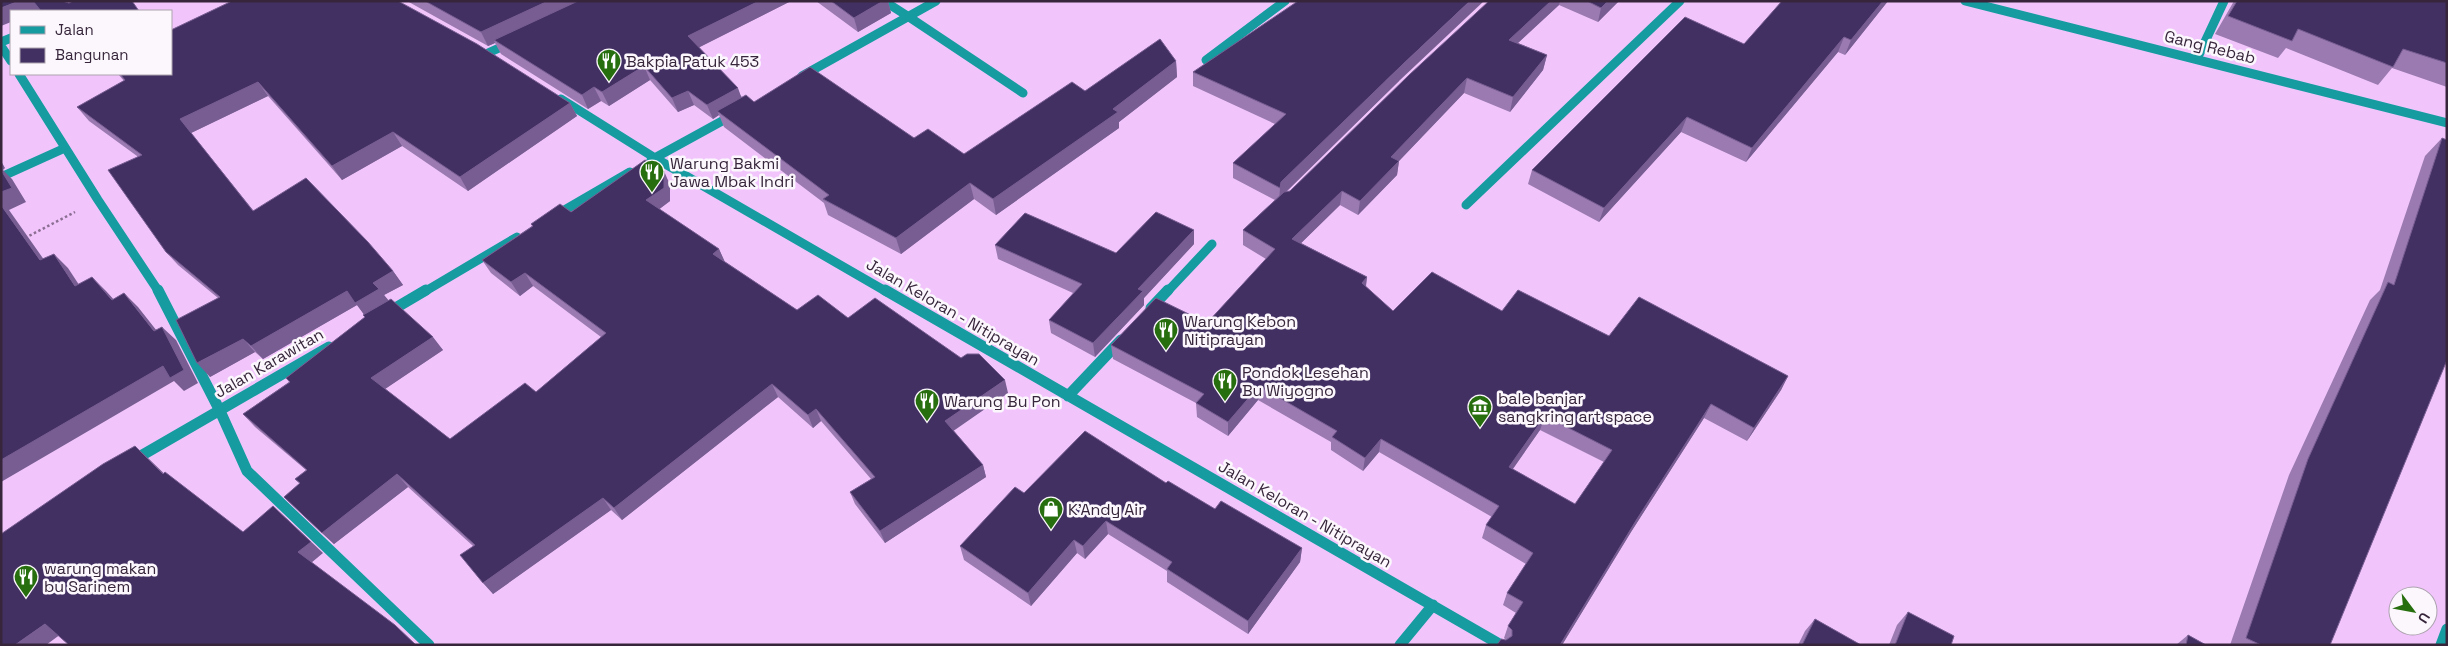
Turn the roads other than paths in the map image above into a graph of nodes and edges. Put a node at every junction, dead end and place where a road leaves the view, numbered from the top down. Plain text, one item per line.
1 (884, 1) edge
2 (936, 1) edge
3 (1284, 1) edge
4 (1680, 1) edge
5 (1965, 1) edge
6 (2224, 1) edge
7 (909, 17) junction
8 (522, 37) edge
9 (1, 44) edge
10 (488, 54) edge
11 (2197, 59) junction
12 (10, 60) edge
13 (1206, 60) dead end
14 (20, 75) edge
15 (790, 83) edge
16 (1023, 93) dead end
17 (555, 95) edge
18 (740, 111) edge
19 (2447, 123) edge
20 (65, 148) junction
21 (655, 158) junction
22 (1, 178) edge
23 (1466, 205) dead end
24 (550, 218) edge
25 (525, 233) edge
26 (1212, 244) dead end
27 (1144, 316) edge
28 (381, 317) edge
29 (1130, 330) edge
30 (338, 342) edge
31 (1068, 396) junction
32 (220, 411) junction
33 (119, 468) edge
34 (1433, 605) junction
35 (2447, 629) edge
36 (430, 645) edge
37 (1400, 645) edge
38 (1501, 645) edge
39 (2441, 645) edge

1 - 7 street
2 - 7 street
3 - 13 street
4 - 23 street
5 - 11 street, Gang Rebab
6 - 11 street
7 - 15 street
7 - 16 street
8 - 10 street
9 - 12 street
11 - 19 street, Gang Rebab
14 - 20 street
17 - 21 street, Jalan Keloran - Nitiprayan
18 - 21 street
20 - 22 street
20 - 32 street
21 - 24 street
21 - 31 street, Jalan Keloran - Nitiprayan
25 - 28 street
26 - 27 street
29 - 31 street
30 - 32 street, Jalan Karawitan
31 - 34 street, Jalan Keloran - Nitiprayan
32 - 33 street, Jalan Karawitan
32 - 36 street
34 - 37 street
34 - 38 street, Jalan Keloran - Nitiprayan
35 - 39 street

